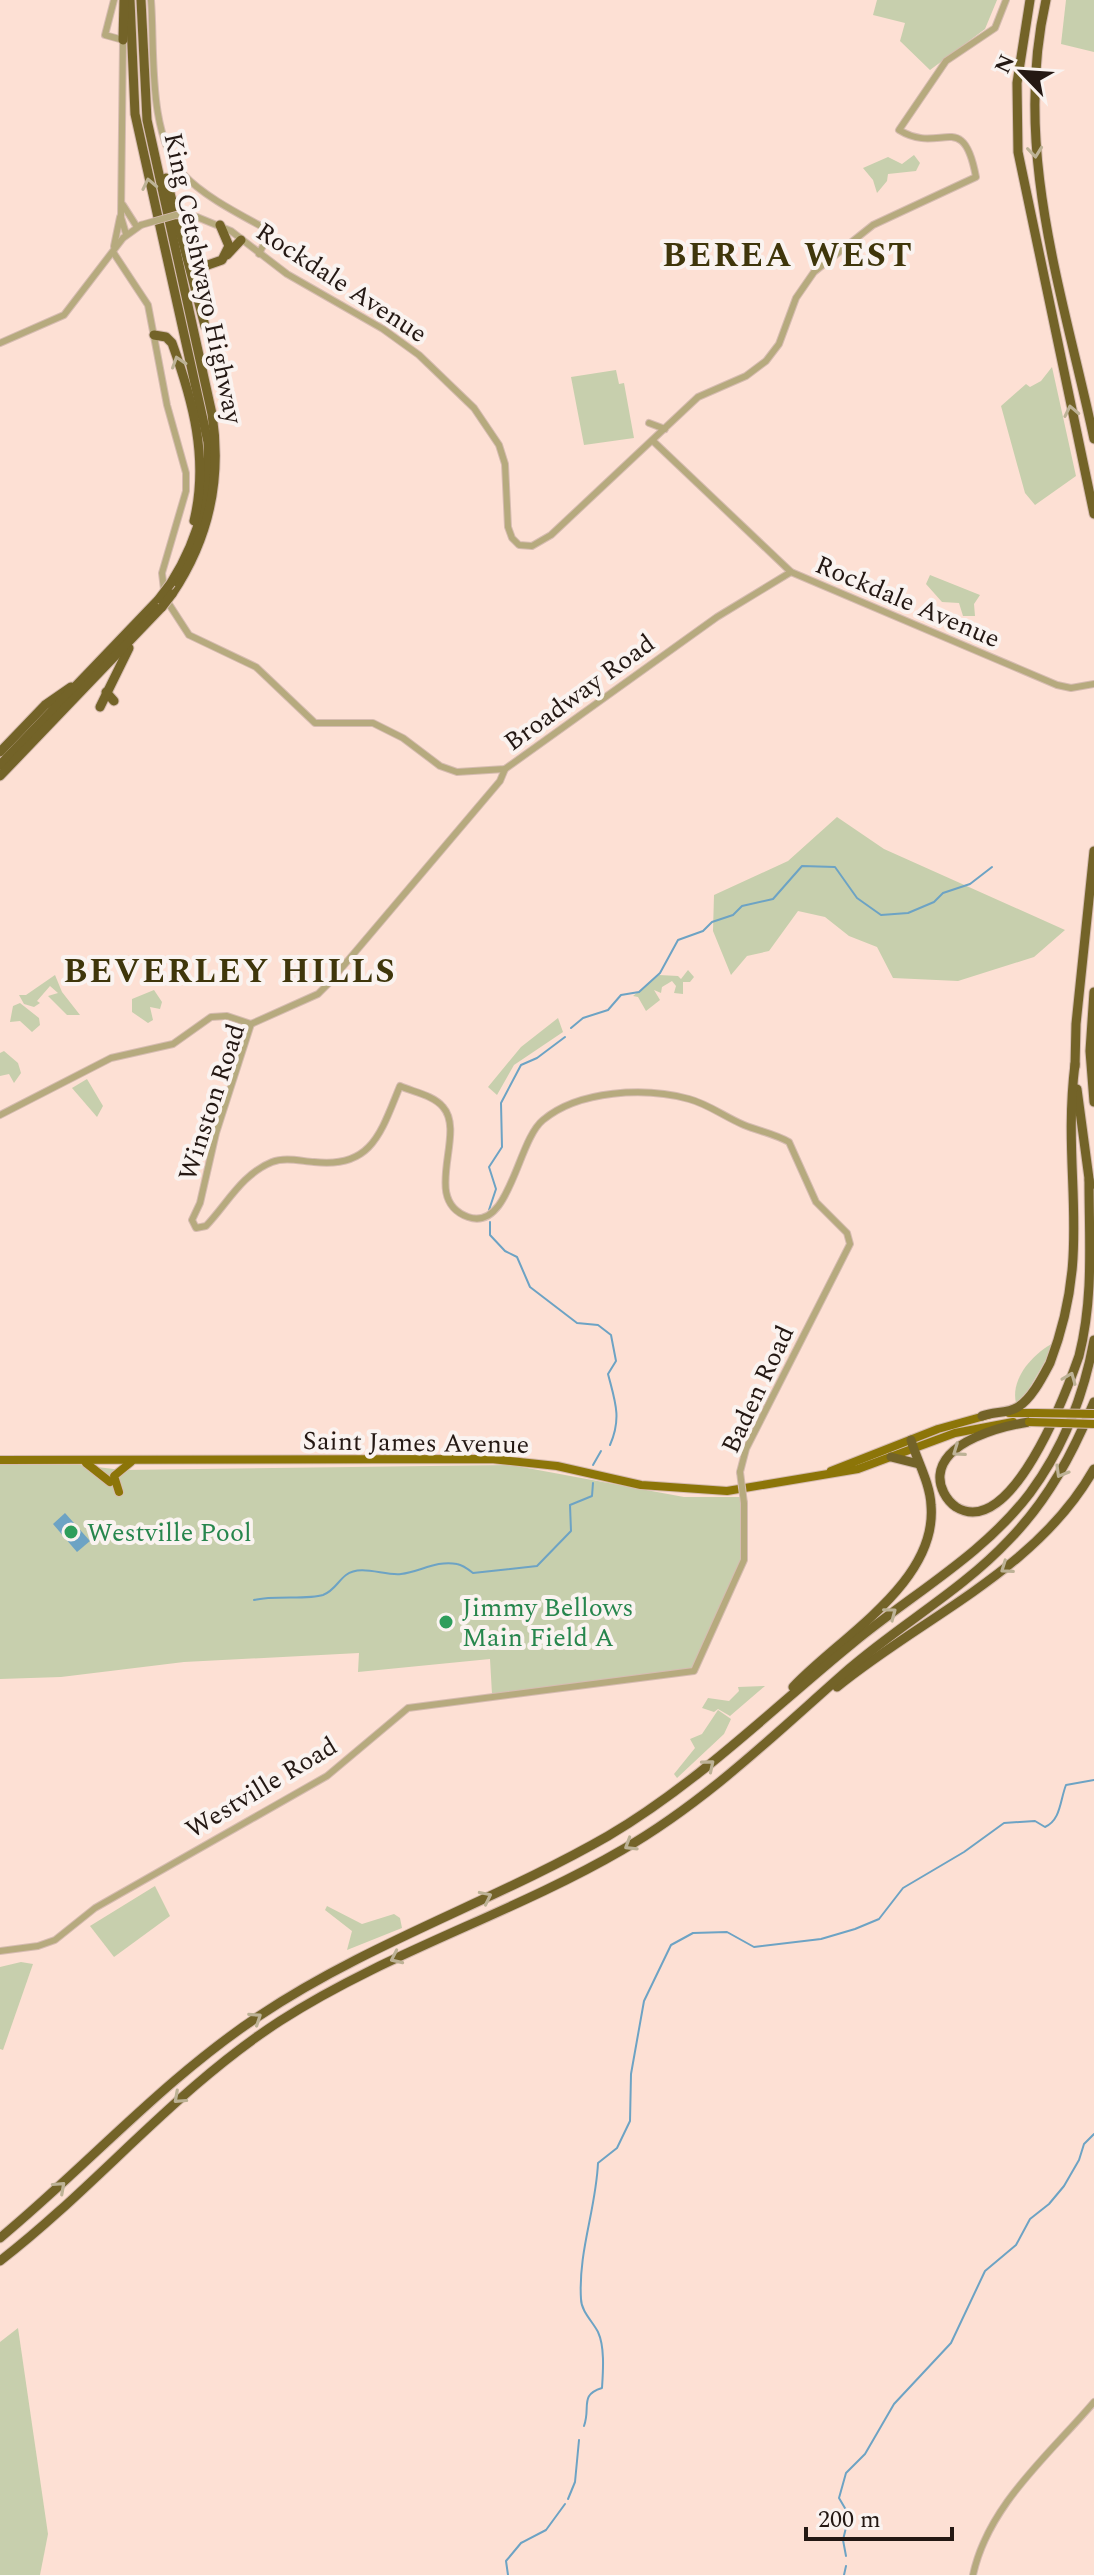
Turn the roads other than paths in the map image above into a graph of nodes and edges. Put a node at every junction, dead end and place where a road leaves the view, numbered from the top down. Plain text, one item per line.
1 (114, 0) edge
2 (127, 0) edge
3 (141, 0) edge
4 (151, 0) edge
5 (1006, 0) edge
6 (1030, 0) edge
7 (1048, 0) edge
8 (123, 40) junction
9 (146, 101) junction
10 (122, 202) junction
11 (220, 225) junction
12 (139, 226) junction
13 (126, 234) junction
14 (241, 240) junction
15 (185, 251) junction
16 (113, 252) junction
17 (259, 254) junction
18 (227, 255) junction
19 (205, 326) dead end
20 (154, 335) junction
21 (0, 343) edge
22 (649, 423) dead end
23 (222, 425) dead end
24 (665, 429) junction
25 (1094, 439) edge
26 (653, 441) junction
27 (640, 452) junction
28 (664, 453) junction
29 (1094, 514) edge
30 (204, 534) junction
31 (791, 572) junction
32 (177, 574) junction
33 (172, 589) junction
34 (161, 603) junction
35 (134, 638) junction
36 (83, 680) junction
37 (1092, 684) edge
38 (106, 692) junction
39 (114, 701) dead end
40 (100, 707) dead end
41 (0, 752) edge
42 (505, 769) junction
43 (1, 773) edge
44 (1094, 851) edge
45 (1094, 992) edge
46 (251, 1024) junction
47 (1075, 1064) junction
48 (1094, 1102) edge
49 (0, 1115) edge
50 (789, 1142) joint
51 (1089, 1180) junction
52 (1094, 1209) edge
53 (1094, 1340) edge
54 (1094, 1402) edge
55 (1094, 1414) edge
56 (982, 1416) junction
57 (1029, 1422) junction
58 (1094, 1424) edge
59 (912, 1444) junction
60 (891, 1457) junction
61 (5, 1460) edge
62 (84, 1462) junction
63 (132, 1462) junction
64 (919, 1464) junction
65 (1094, 1469) edge
66 (817, 1476) junction
67 (110, 1482) dead end
68 (119, 1492) dead end
69 (694, 1671) joint
70 (766, 1716) junction
71 (796, 1716) junction
72 (0, 1951) edge
73 (0, 2238) edge
74 (0, 2261) edge
75 (1094, 2402) edge
76 (973, 2575) edge

1 - 8 street
2 - 8 highway
32 -> 2 highway, King Cetshwayo Highway
3 - 9 highway, King Cetshwayo Highway
4 - 17 street
5 - 24 street
29 -> 6 highway
7 -> 25 highway
8 - 10 street
9 - 15 highway
9 - 30 highway, King Cetshwayo Highway
10 - 12 street
10 - 13 street
10 - 16 street
11 - 12 street, Rockdale Avenue, bridge
11 - 14 street, Rockdale Avenue
11 - 18 highway
12 - 13 street, Rockdale Avenue
13 - 16 street, Rockdale Avenue
14 - 17 street, Rockdale Avenue
14 - 18 highway
15 - 18 highway
15 - 19 highway
16 - 20 street
16 - 21 street, Rockdale Avenue
17 - 27 street, Rockdale Avenue
32 -> 20 highway
20 - 42 street, Broadway Road
22 - 24 street
23 - 30 highway
24 - 26 street
26 - 27 street, Rockdale Avenue
26 - 28 street, Rockdale Avenue
27 - 28 street
28 - 31 street, Rockdale Avenue
30 - 33 highway, King Cetshwayo Highway
31 - 37 street, Rockdale Avenue
31 - 42 street, Broadway Road
32 - 33 highway, King Cetshwayo Highway
33 - 34 highway, King Cetshwayo Highway, bridge
34 - 35 highway, King Cetshwayo Highway
34 - 36 highway, King Cetshwayo Highway
35 - 38 highway
35 - 43 highway, King Cetshwayo Highway
36 - 41 highway
36 - 43 highway, King Cetshwayo Highway
38 - 39 highway
38 - 40 highway
42 - 46 street, Winston Road
44 - 47 highway
45 - 48 highway
46 - 49 street
46 - 50 street, Winston Road
47 - 51 highway
47 - 56 highway
50 - 69 street, Baden Road, bridge
51 - 52 highway
57 -> 51 highway
70 -> 53 highway
54 -> 71 highway
55 - 56 main road, Saint James Avenue, bridge
56 - 59 main road, Saint James Avenue
57 - 58 main road, Saint James Avenue, bridge
57 - 59 main road, Saint James Avenue
59 - 60 main road, Saint James Avenue
59 - 64 highway
59 - 66 main road, Saint James Avenue
60 - 64 highway
60 - 66 main road, Saint James Avenue
61 - 62 main road, Saint James Avenue
62 - 63 main road, Saint James Avenue
62 - 67 main road
63 - 66 main road, Saint James Avenue
63 - 68 main road
64 - 70 highway
65 -> 71 highway
69 - 72 street, Westville Road
73 -> 70 highway
71 -> 74 highway
75 - 76 street

